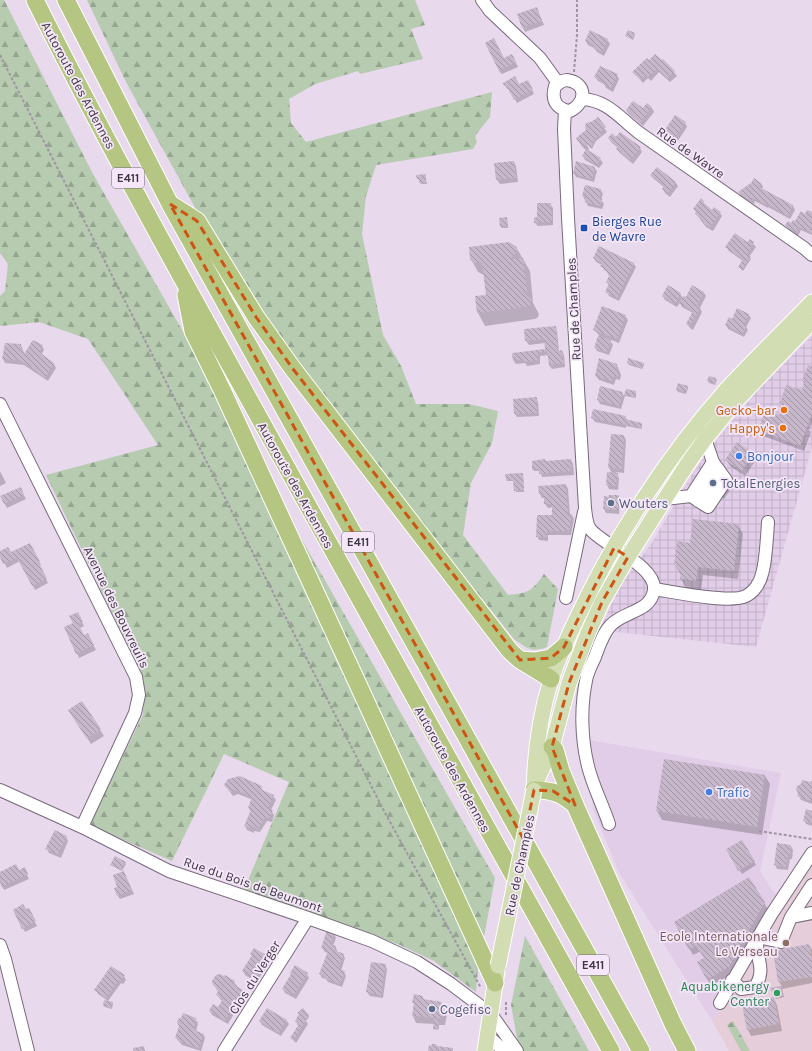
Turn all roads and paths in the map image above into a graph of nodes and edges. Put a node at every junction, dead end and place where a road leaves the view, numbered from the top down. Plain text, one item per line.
1 (35, 0) edge
2 (66, 0) edge
3 (482, 0) edge
4 (577, 0) edge
5 (0, 55) edge
6 (572, 81) junction
7 (558, 83) junction
8 (582, 99) junction
9 (565, 110) junction
10 (170, 204) junction
11 (812, 255) edge
12 (183, 279) junction
13 (812, 302) edge
14 (812, 321) edge
15 (0, 404) edge
16 (705, 439) junction
17 (716, 466) junction
18 (665, 499) junction
19 (695, 499) junction
20 (585, 508) junction
21 (768, 522) dead end
22 (614, 548) junction
23 (628, 557) junction
24 (654, 588) junction
25 (566, 598) dead end
26 (564, 647) junction
27 (520, 660) junction
28 (551, 679) junction
29 (552, 746) junction
30 (538, 766) junction
31 (0, 790) edge
32 (534, 790) junction
33 (575, 805) junction
34 (609, 824) dead end
35 (82, 827) junction
36 (759, 831) dead end
37 (812, 838) edge
38 (812, 853) edge
39 (812, 885) edge
40 (812, 913) edge
41 (791, 917) junction
42 (308, 918) junction
43 (758, 937) junction
44 (0, 945) edge
45 (732, 980) junction
46 (488, 986) junction
47 (720, 1003) dead end
48 (491, 1014) junction
49 (488, 1036) junction
50 (28, 1051) edge
51 (224, 1051) edge
52 (485, 1051) edge
53 (504, 1051) edge
54 (517, 1051) edge
55 (611, 1051) edge
56 (641, 1051) edge
57 (687, 1051) edge

1 - 12 highway, Autoroute des Ardennes / E411
2 - 10 highway, Autoroute des Ardennes / E411
3 - 7 street
4 - 6 path
5 - 46 path
6 - 7 street
6 - 8 street
7 - 9 street
8 - 9 street
8 - 11 street, Rue de Wavre
9 - 20 street, Rue de Champles
10 - 27 highway
10 - 56 highway, Autoroute des Ardennes / E411
12 - 46 highway
12 - 55 highway, Autoroute des Ardennes / E411
13 - 22 main road
14 - 16 main road
15 - 35 street, Avenue des Bouvreuils
16 - 17 street
16 - 18 main road
17 - 19 street
17 - 19 street
18 - 19 street
18 - 23 main road
20 - 22 street, Rue de Champles
20 - 25 street, Rue de Champles
21 - 24 street
22 - 23 street, Rue de Champles
22 - 26 main road
23 - 24 street
23 - 29 main road
24 - 34 street
26 - 27 highway
26 - 28 main road
27 - 28 highway
28 - 30 main road
29 - 30 main road
29 - 33 highway
30 - 32 main road, Rue de Champles
31 - 35 street, Rue du Bois de Beumont
32 - 33 highway
32 - 46 main road, Rue de Champles, bridge
33 - 57 highway
35 - 42 street, Rue du Bois de Beumont
36 - 37 path
38 - 43 street
39 - 41 street
40 - 41 street
41 - 43 street
42 - 48 street, Rue du Bois de Beumont
42 - 51 street, Clos du Verger
43 - 45 street
43 - 45 street
44 - 50 street
45 - 47 street
46 - 48 main road, Rue de Champles
48 - 49 main road, Rue de Champles
48 - 54 street, Rue du Bois de Beumont
49 - 52 main road, Rue de Champles
49 - 53 street

